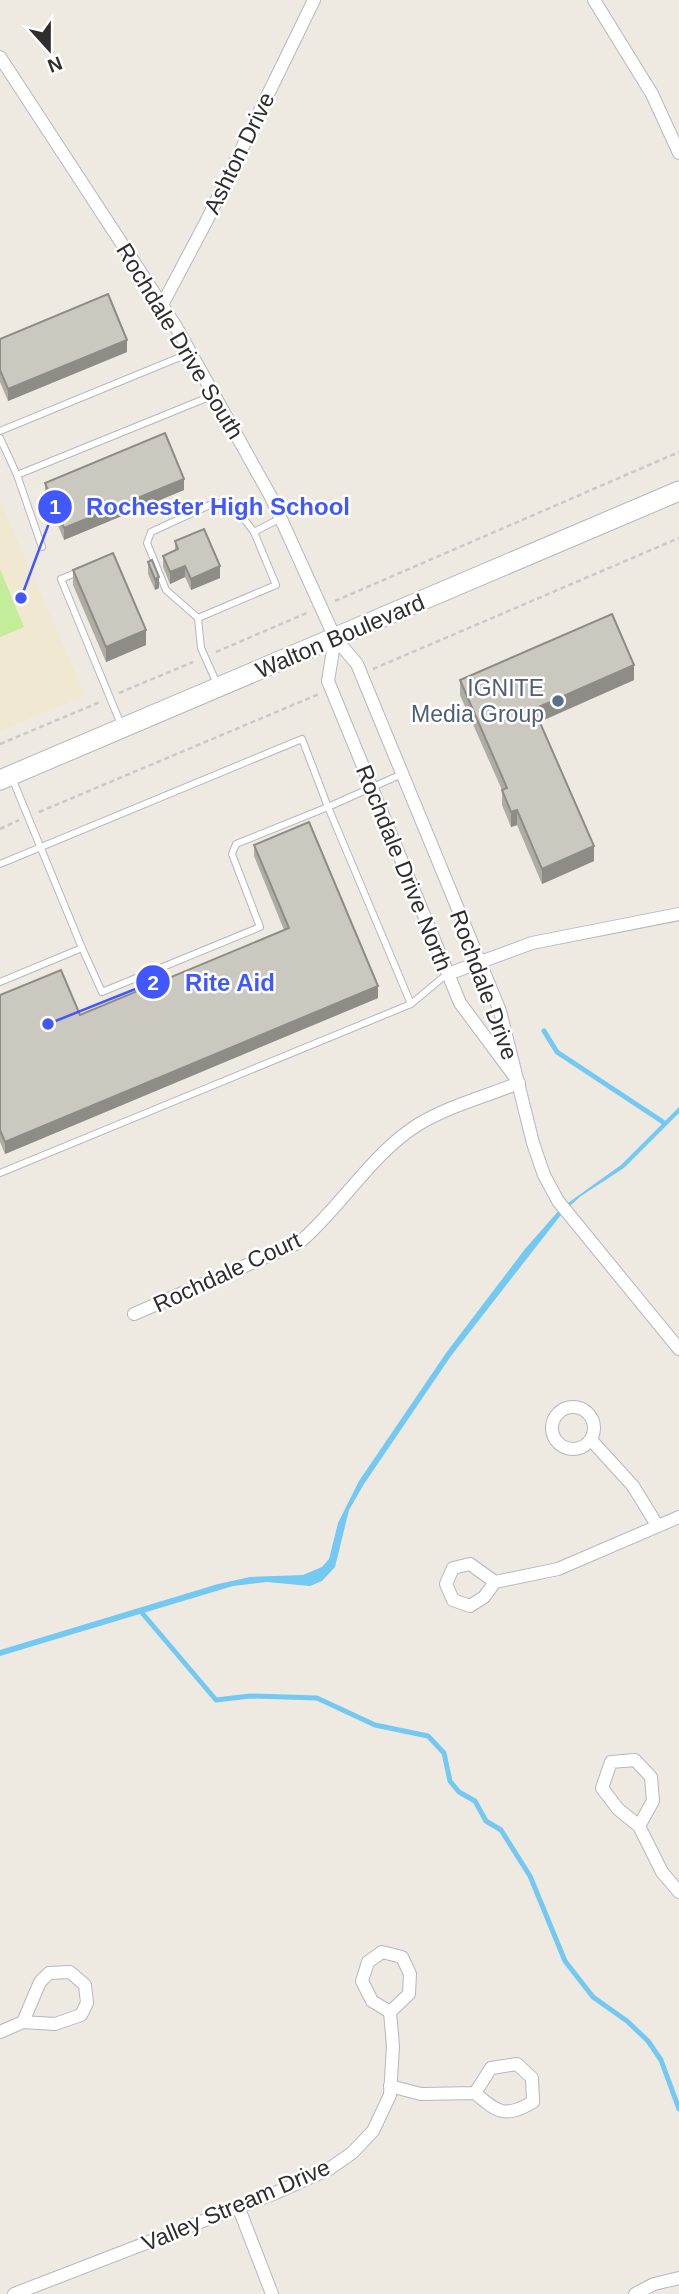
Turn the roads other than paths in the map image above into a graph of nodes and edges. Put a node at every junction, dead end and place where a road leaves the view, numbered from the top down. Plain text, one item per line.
1 (314, 0) edge
2 (594, 0) edge
3 (0, 57) edge
4 (679, 153) edge
5 (162, 305) junction
6 (190, 353) junction
7 (214, 396) junction
8 (0, 431) edge
9 (0, 438) edge
10 (17, 475) junction
11 (679, 491) edge
12 (281, 518) junction
13 (254, 532) junction
14 (42, 547) dead end
15 (91, 566) edge
16 (198, 618) junction
17 (335, 638) junction
18 (219, 688) junction
19 (122, 729) junction
20 (402, 774) junction
21 (5, 778) edge
22 (372, 789) junction
23 (328, 807) junction
24 (40, 846) junction
25 (0, 864) edge
26 (679, 914) edge
27 (82, 947) junction
28 (479, 962) junction
29 (448, 974) junction
30 (0, 982) edge
31 (411, 1004) junction
32 (519, 1083) junction
33 (0, 1173) edge
34 (134, 1314) dead end
35 (679, 1349) edge
36 (592, 1441) dead end
37 (679, 1517) edge
38 (657, 1525) junction
39 (495, 1582) dead end
40 (639, 1826) junction
41 (679, 1892) edge
42 (390, 2012) junction
43 (23, 2022) junction
44 (0, 2032) edge
45 (390, 2087) junction
46 (475, 2093) junction
47 (238, 2206) junction
48 (679, 2278) edge
49 (14, 2294) edge
50 (272, 2294) edge
51 (635, 2294) edge

1 - 5 street, Ashton Drive
2 - 4 street
3 - 5 street, Rochdale Drive South
5 - 6 street, Rochdale Drive South
6 - 7 street, Rochdale Drive South
6 - 8 lane
7 - 10 lane
7 - 12 street, Rochdale Drive South
9 - 10 lane
10 - 14 lane
11 - 17 main road, Walton Boulevard
12 - 13 lane
12 - 17 street, Rochdale Drive South
13 - 16 lane
13 - 16 lane
15 - 19 lane
16 - 18 lane
17 - 18 main road, Walton Boulevard
17 - 20 street, Rochdale Drive
17 - 22 street, Rochdale Drive North
18 - 19 main road, Walton Boulevard
19 - 21 main road, Walton Boulevard
20 - 22 lane
20 - 28 street, Rochdale Drive
21 - 24 lane
22 - 23 lane
22 - 29 street, Rochdale Drive North
23 - 24 lane
23 - 27 lane
23 - 31 lane
24 - 25 lane
24 - 27 lane
26 - 28 street
27 - 30 lane
28 - 29 street
28 - 32 street, Rochdale Drive
29 - 31 lane
29 - 32 street, Rochdale Drive North
31 - 33 lane
32 - 34 street, Rochdale Court
32 - 35 street, Rochdale Drive
36 - 38 street
37 - 38 street
38 - 39 street
40 - 40 street
40 - 41 street
42 - 42 street
42 - 45 street, Valley Stream Drive
43 - 43 street
43 - 44 street
45 - 46 street
45 - 47 street, Valley Stream Drive
46 - 46 street
47 - 49 street, Valley Stream Drive
47 - 50 street
48 - 51 street

